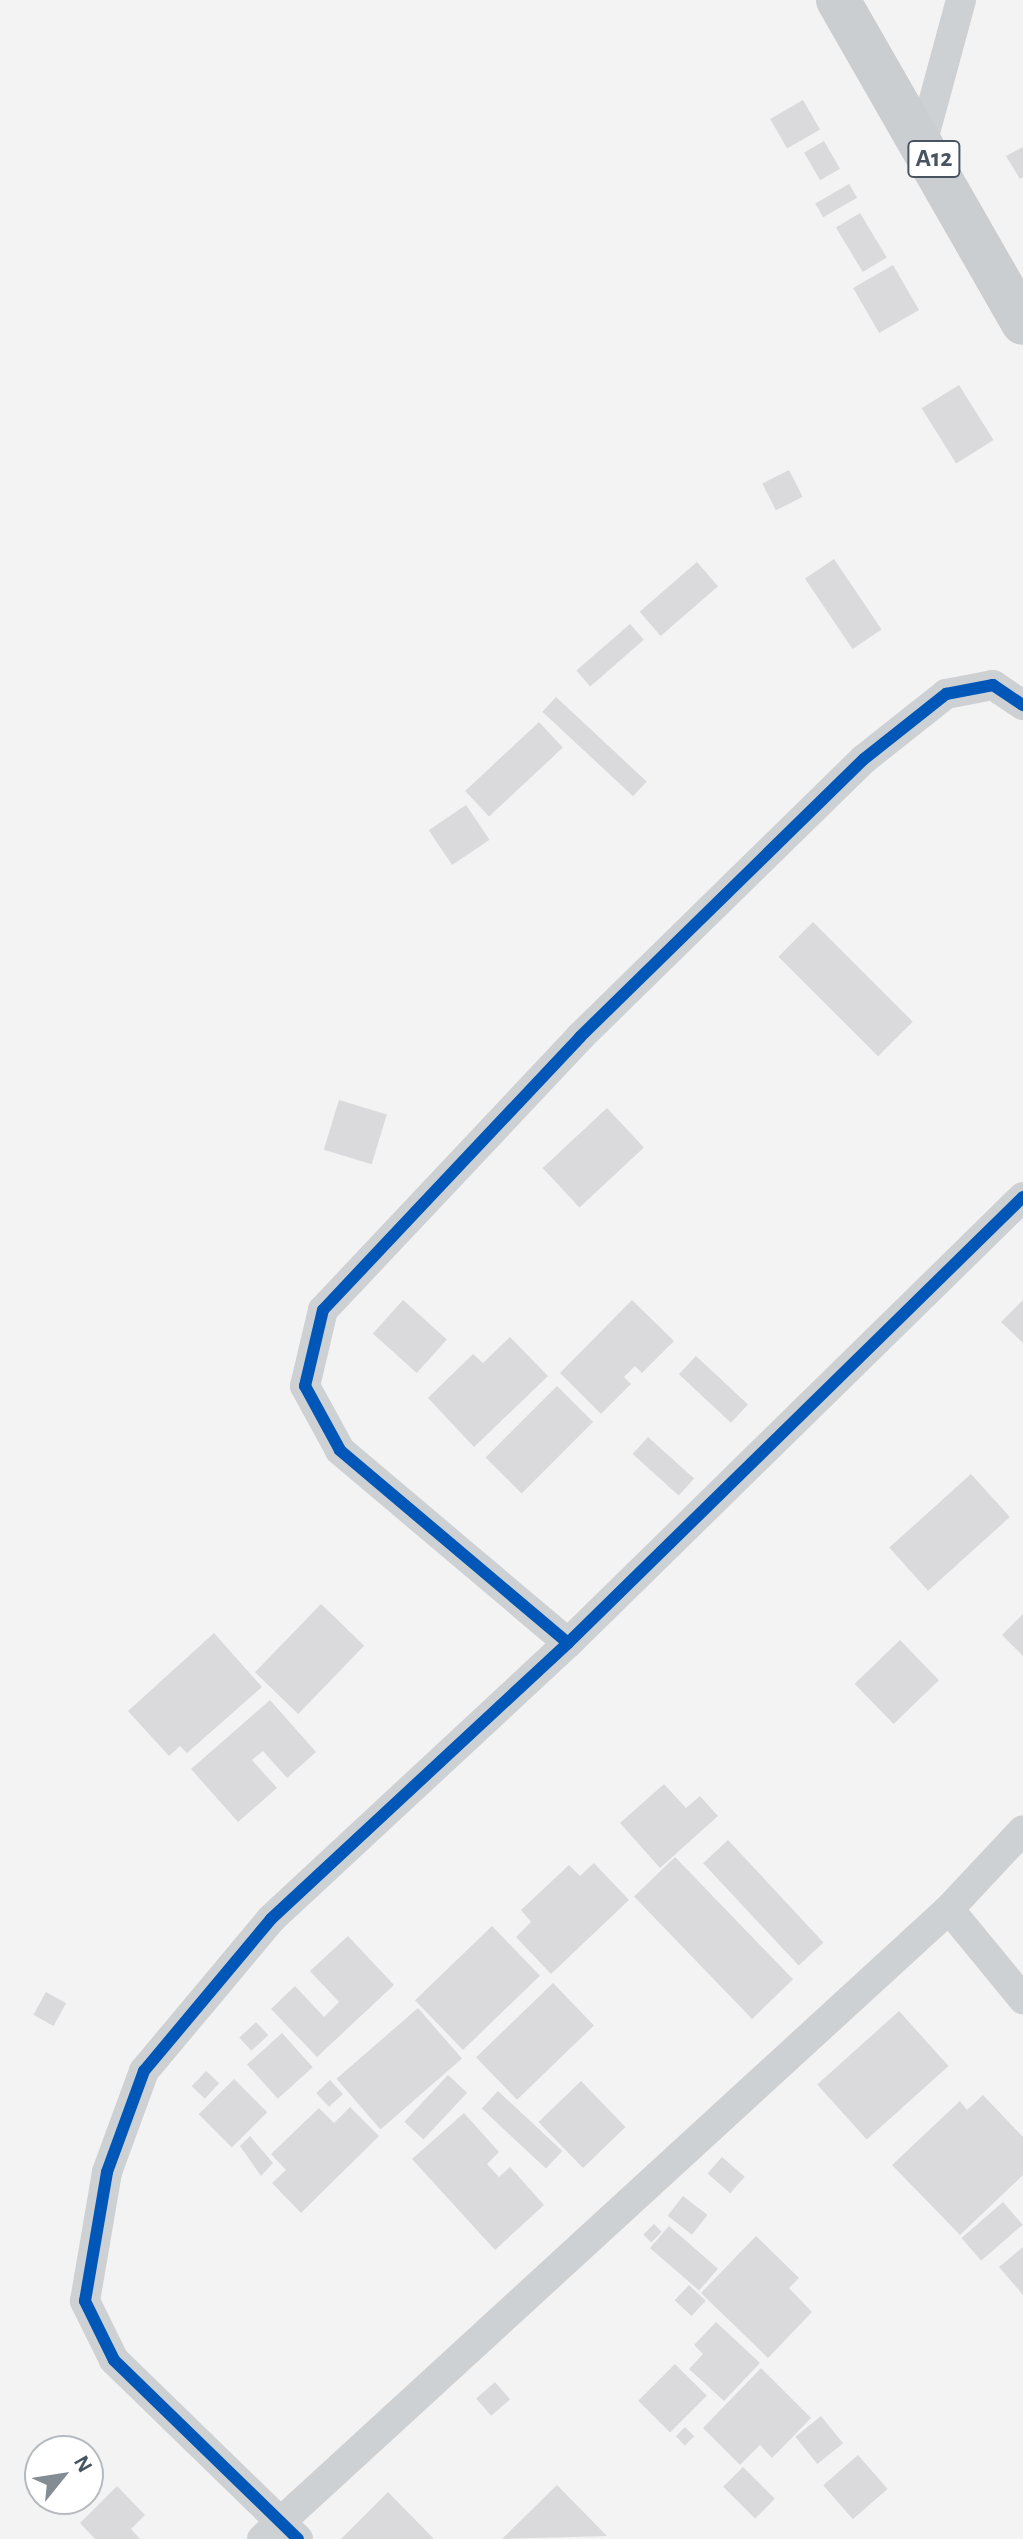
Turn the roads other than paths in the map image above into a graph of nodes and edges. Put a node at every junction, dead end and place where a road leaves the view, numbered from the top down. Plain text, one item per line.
1 (838, 0) edge
2 (961, 0) edge
3 (923, 140) junction
4 (1023, 323) edge
5 (1023, 705) edge
6 (1023, 1197) edge
7 (568, 1643) junction
8 (1023, 1830) edge
9 (949, 1909) junction
10 (1023, 1999) edge
11 (280, 2533) edge

1 - 3 main road, A12
2 - 3 street
3 - 4 main road, A12
5 - 7 street
6 - 7 street
7 - 11 street
8 - 9 street
9 - 10 street
9 - 11 street

